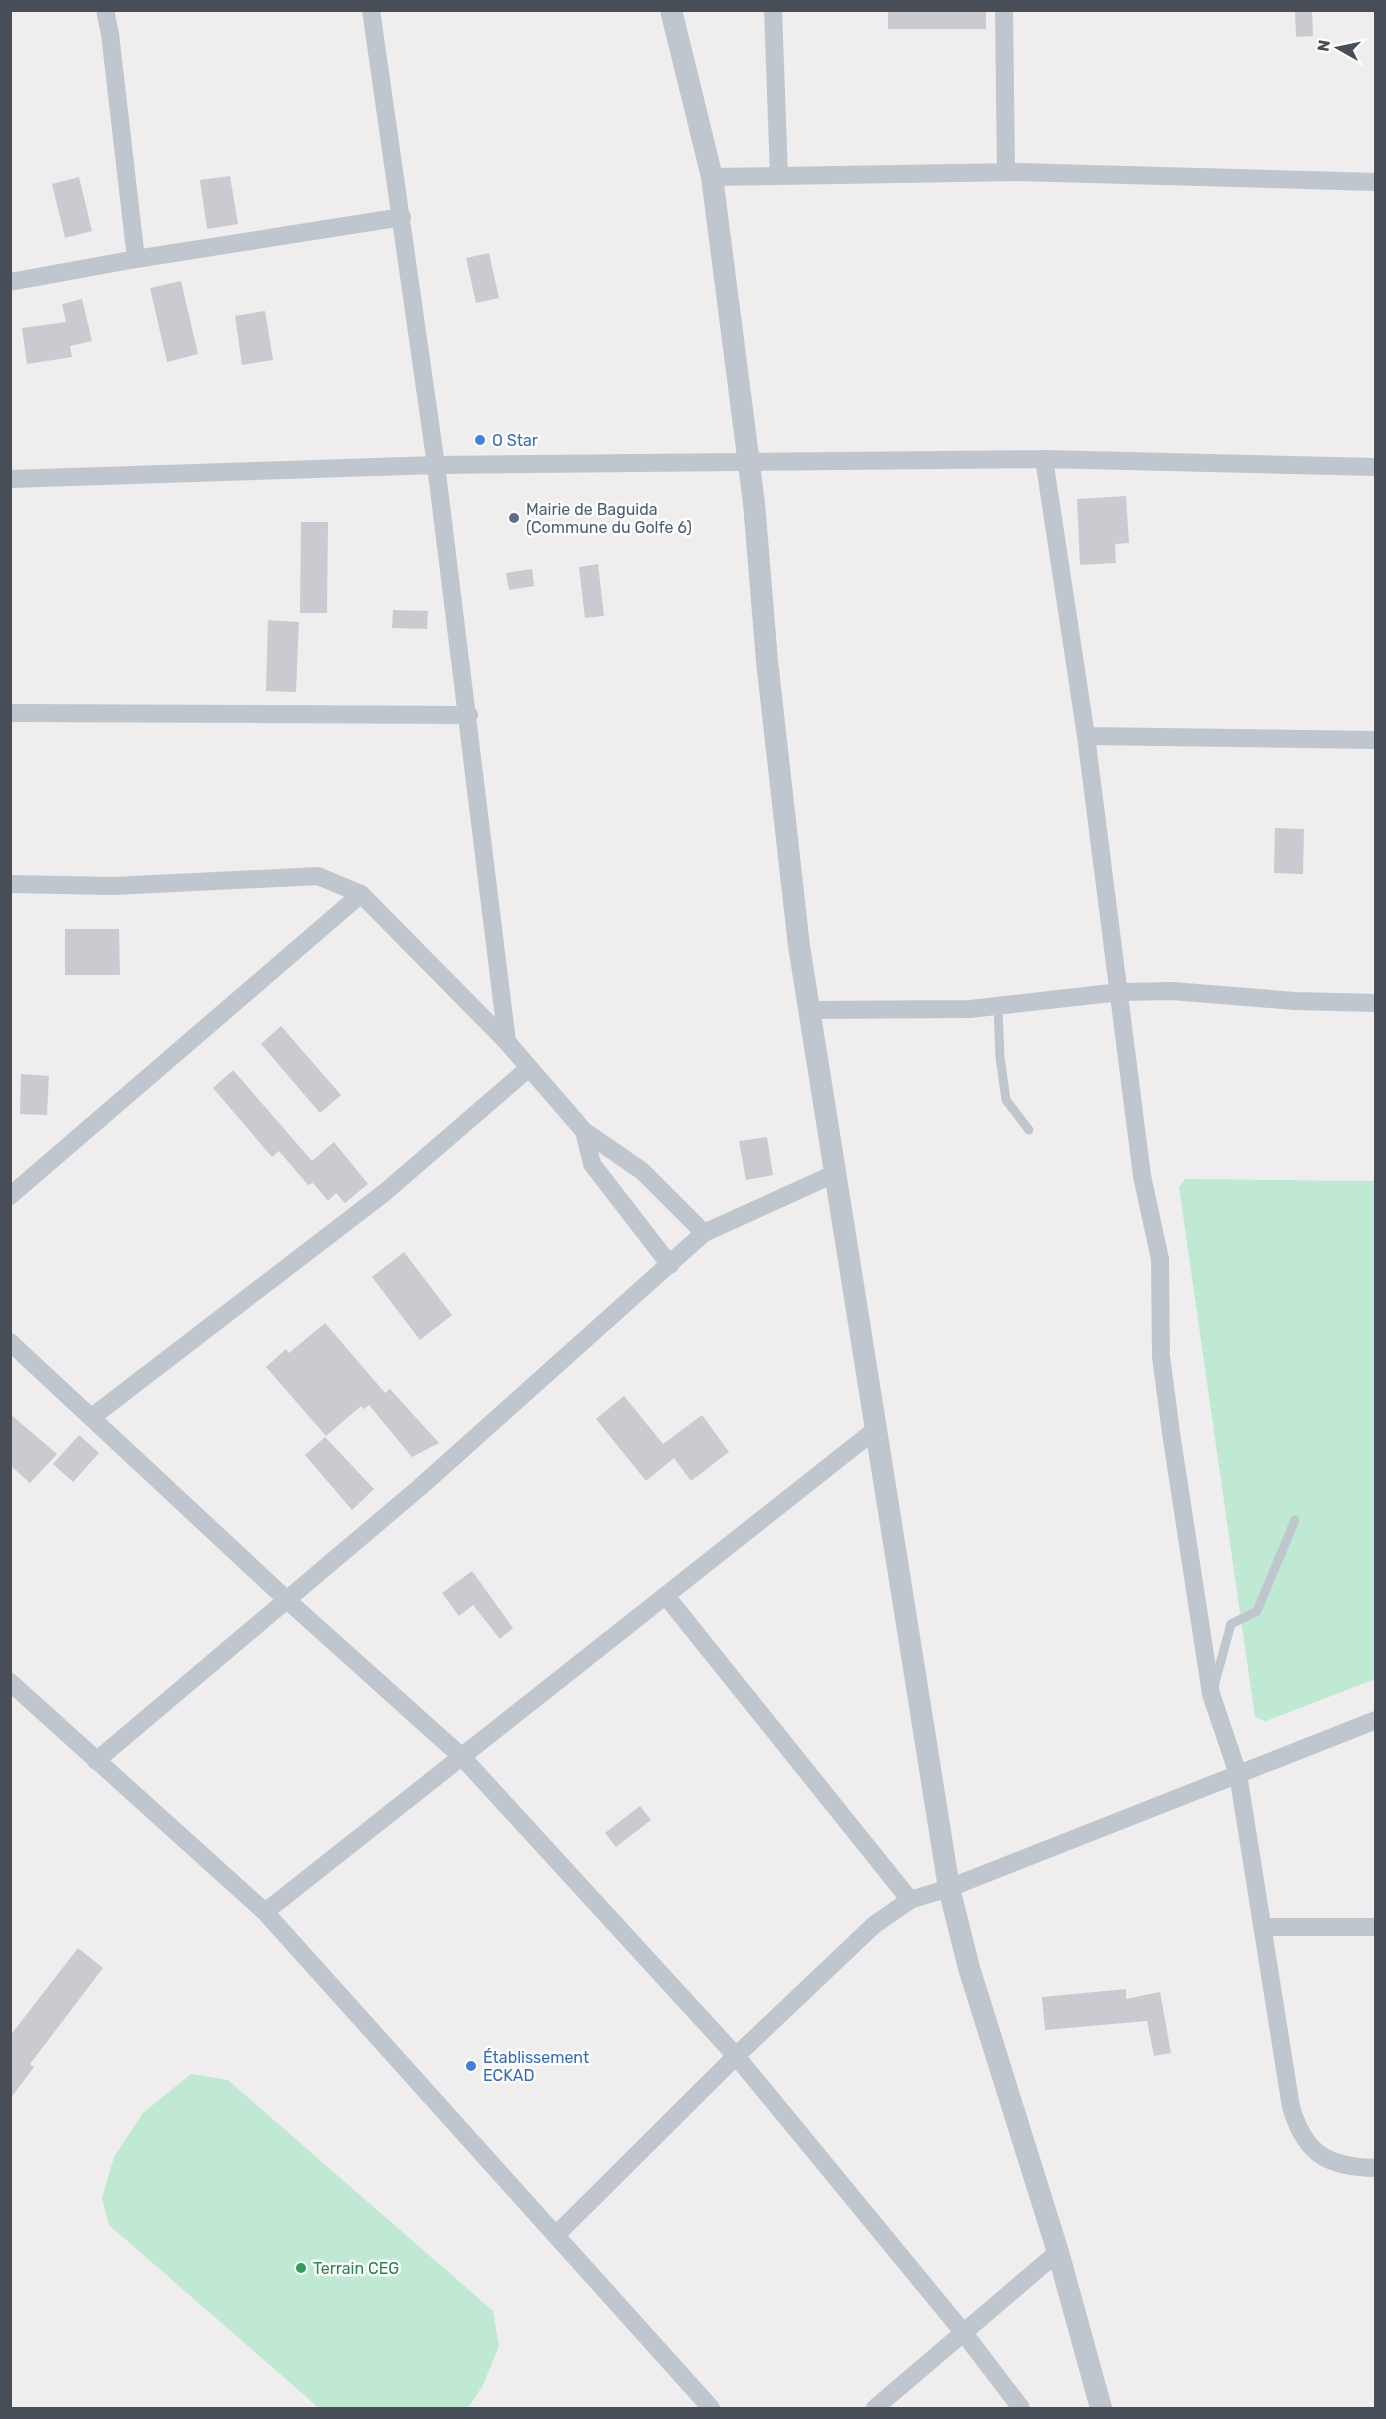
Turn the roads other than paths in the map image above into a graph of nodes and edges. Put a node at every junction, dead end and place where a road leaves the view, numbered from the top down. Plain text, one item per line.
1 (105, 10) edge
2 (371, 10) edge
3 (671, 10) edge
4 (773, 10) edge
5 (1004, 10) edge
6 (1006, 172) junction
7 (779, 176) junction
8 (712, 177) junction
9 (1376, 182) edge
10 (402, 217) junction
11 (136, 259) junction
12 (10, 282) edge
13 (1044, 459) junction
14 (749, 462) junction
15 (436, 465) junction
16 (1376, 467) edge
17 (10, 479) edge
18 (10, 713) edge
19 (469, 715) junction
20 (1086, 736) junction
21 (1376, 740) edge
22 (10, 884) edge
23 (361, 894) junction
24 (1120, 992) junction
25 (1376, 1004) edge
26 (998, 1008) junction
27 (808, 1010) junction
28 (507, 1042) junction
29 (529, 1068) junction
30 (1029, 1130) dead end
31 (584, 1131) junction
32 (834, 1174) junction
33 (10, 1196) edge
34 (704, 1233) junction
35 (670, 1265) junction
36 (10, 1342) edge
37 (92, 1417) junction
38 (875, 1430) junction
39 (1295, 1520) dead end
40 (666, 1596) junction
41 (287, 1600) junction
42 (10, 1682) edge
43 (1211, 1694) junction
44 (1376, 1720) edge
45 (462, 1757) junction
46 (96, 1761) junction
47 (1238, 1774) junction
48 (949, 1888) junction
49 (910, 1900) junction
50 (265, 1912) junction
51 (1262, 1927) junction
52 (1376, 1927) edge
53 (736, 2056) junction
54 (1376, 2168) edge
55 (556, 2234) junction
56 (1058, 2252) junction
57 (963, 2332) junction
58 (711, 2409) edge
59 (874, 2409) edge
60 (1021, 2409) edge
61 (1101, 2409) edge

1 - 11 street
2 - 10 street
3 - 8 street
4 - 7 street
5 - 6 street
6 - 7 street
6 - 9 street
7 - 8 street
8 - 14 street
10 - 11 street
10 - 15 street
11 - 12 street
13 - 14 street
13 - 16 street
13 - 20 street
14 - 15 street
14 - 27 street
15 - 17 street
15 - 19 street
18 - 19 street
19 - 28 street
20 - 21 street
20 - 24 street
22 - 23 street
23 - 28 street
23 - 33 street
24 - 25 street
24 - 26 street
24 - 43 street
26 - 27 street
26 - 30 lane
27 - 32 street
28 - 29 street
29 - 31 street
29 - 37 street
31 - 34 street
31 - 35 street
32 - 34 street
32 - 38 street
34 - 35 street
35 - 41 street
36 - 37 street
37 - 41 street
38 - 40 street
38 - 48 street
39 - 43 lane
40 - 45 street
40 - 49 street
41 - 45 street
41 - 46 street
42 - 46 street
43 - 47 street
44 - 47 street
45 - 50 street
45 - 53 street
46 - 50 street
47 - 48 street
47 - 51 street
48 - 49 street
48 - 56 street
49 - 53 street
50 - 55 street
51 - 52 street
51 - 54 street
53 - 55 street
53 - 57 street
55 - 58 street
56 - 57 street
56 - 61 street
57 - 59 street
57 - 60 street

